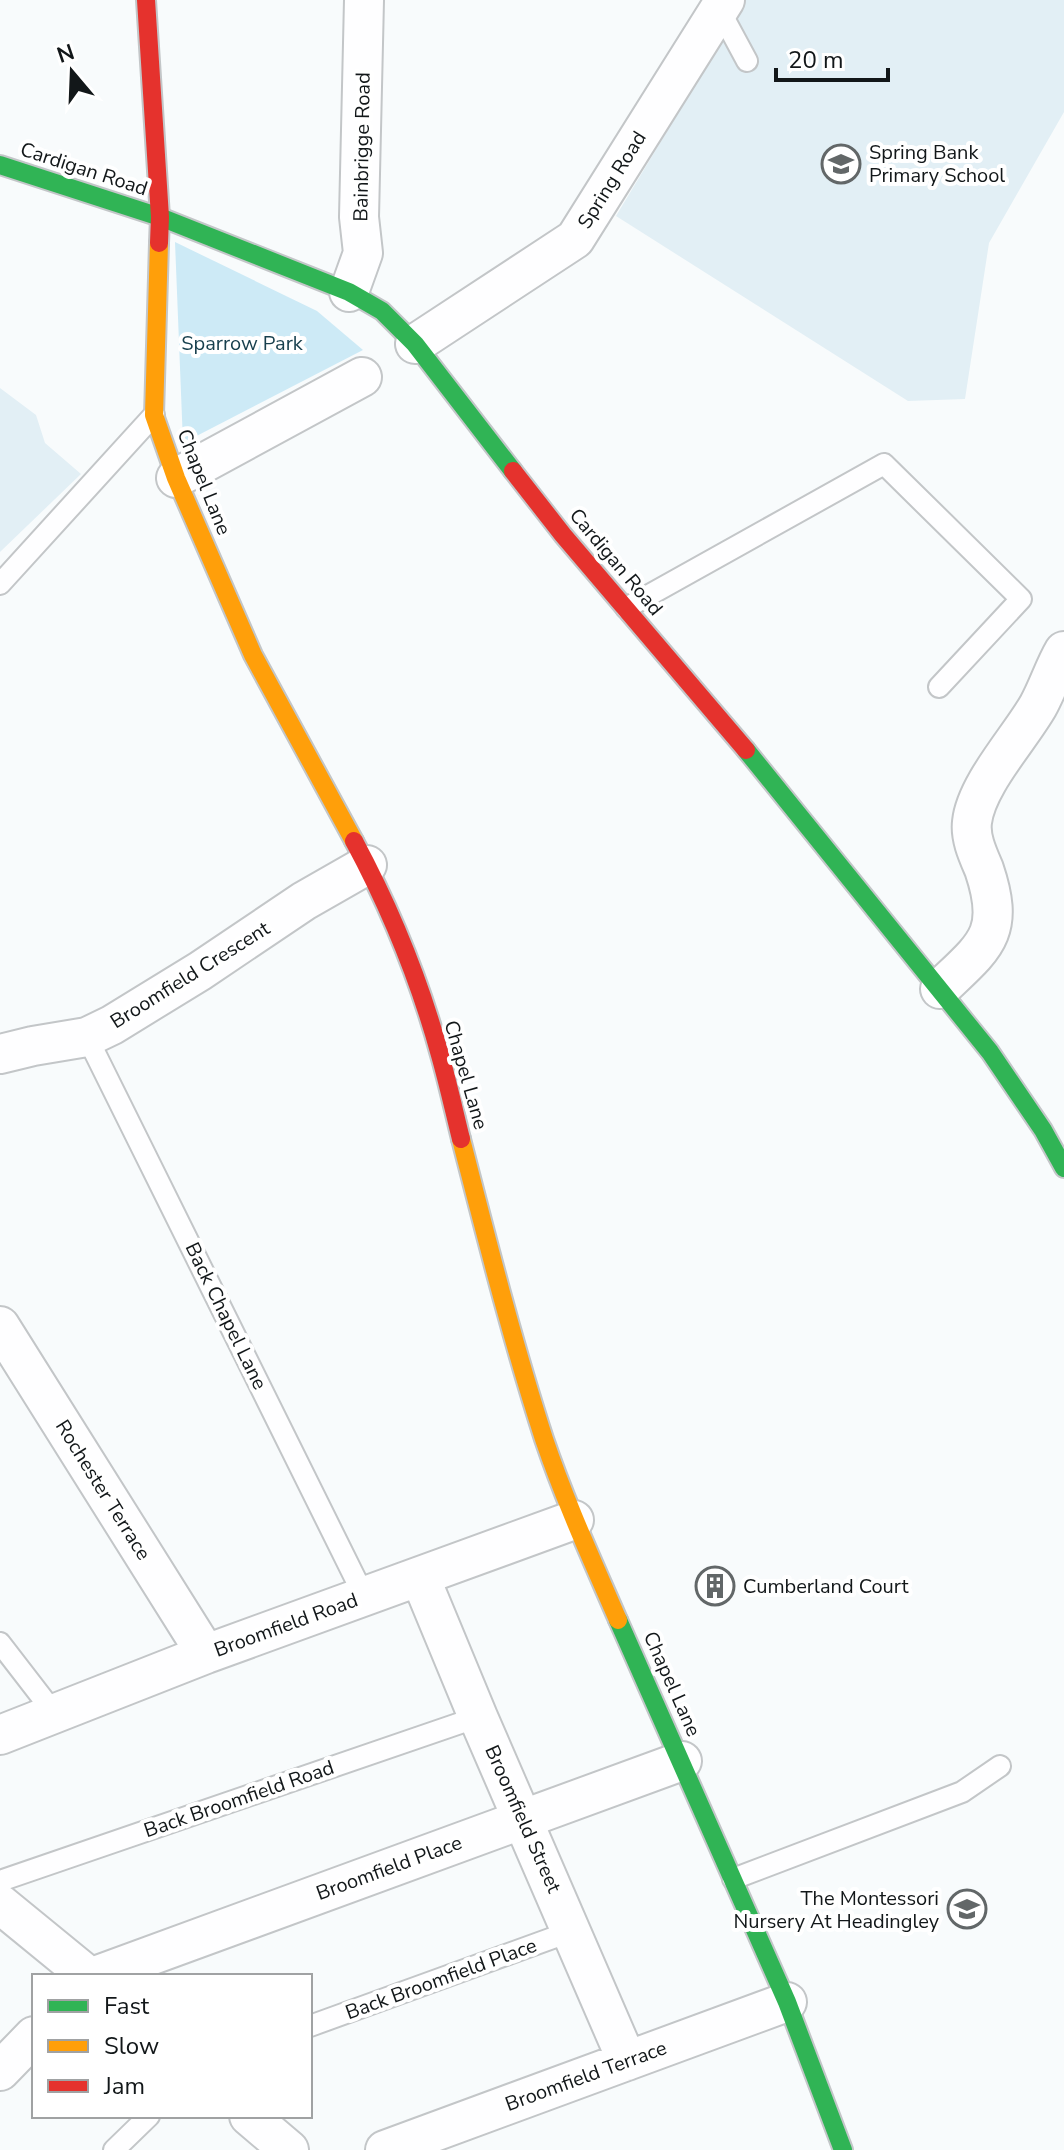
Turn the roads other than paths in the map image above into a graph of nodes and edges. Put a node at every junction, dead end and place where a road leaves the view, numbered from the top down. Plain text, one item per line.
1 (146, 0) edge
2 (364, 0) edge
3 (722, 4) edge
4 (747, 61) dead end
5 (0, 165) edge
6 (160, 217) junction
7 (349, 292) junction
8 (415, 344) junction
9 (362, 377) dead end
10 (154, 415) junction
11 (176, 478) junction
12 (0, 584) edge
13 (626, 608) junction
14 (1064, 651) edge
15 (939, 687) dead end
16 (367, 865) junction
17 (940, 989) junction
18 (87, 1037) junction
19 (0, 1054) edge
20 (1064, 1168) edge
21 (0, 1326) edge
22 (574, 1520) junction
23 (420, 1577) junction
24 (364, 1596) junction
25 (0, 1643) edge
26 (206, 1654) junction
27 (54, 1713) junction
28 (478, 1717) junction
29 (0, 1735) edge
30 (682, 1761) junction
31 (1000, 1766) dead end
32 (522, 1819) junction
33 (733, 1879) junction
34 (0, 1881) edge
35 (0, 1904) edge
36 (572, 1931) junction
37 (86, 1974) edge
38 (100, 1974) edge
39 (787, 2002) junction
40 (312, 2025) edge
41 (32, 2038) edge
42 (627, 2061) junction
43 (0, 2071) edge
44 (147, 2118) edge
45 (251, 2118) edge
46 (114, 2150) edge
47 (289, 2150) edge
48 (385, 2150) edge
49 (843, 2150) edge

1 - 6 street, Chapel Lane
2 - 7 street, Bainbrigge Road
3 - 4 lane
3 - 8 street, Spring Road
5 - 6 street, Cardigan Road
6 - 7 street, Cardigan Road
6 - 10 street, Chapel Lane
7 - 8 street, Cardigan Road
8 - 13 street, Cardigan Road
9 - 11 street
10 - 11 street, Chapel Lane
10 - 12 lane
11 - 16 street, Chapel Lane
13 - 15 lane
13 - 17 street, Cardigan Road
14 - 17 street
16 - 18 street, Broomfield Crescent
16 - 22 street, Chapel Lane
17 - 20 street, Cardigan Road
18 - 19 street, Broomfield Crescent
18 - 24 lane, Back Chapel Lane
21 - 26 street, Rochester Terrace
22 - 23 street, Broomfield Road
22 - 30 street, Chapel Lane
23 - 24 street, Broomfield Road
23 - 28 street, Broomfield Street
24 - 26 street, Broomfield Road
25 - 27 lane
26 - 27 street, Broomfield Road
27 - 29 street, Broomfield Road
28 - 32 street, Broomfield Street
28 - 34 lane, Back Broomfield Road
30 - 32 street, Broomfield Place
30 - 33 street, Chapel Lane
31 - 33 lane
32 - 36 street, Broomfield Street
32 - 38 street, Broomfield Place
33 - 39 street, Chapel Lane
35 - 37 street
36 - 40 lane, Back Broomfield Place
36 - 42 street, Broomfield Street
39 - 42 street, Broomfield Terrace
39 - 49 street, Chapel Lane
41 - 43 street
42 - 48 street, Broomfield Terrace
44 - 46 lane
45 - 47 street

